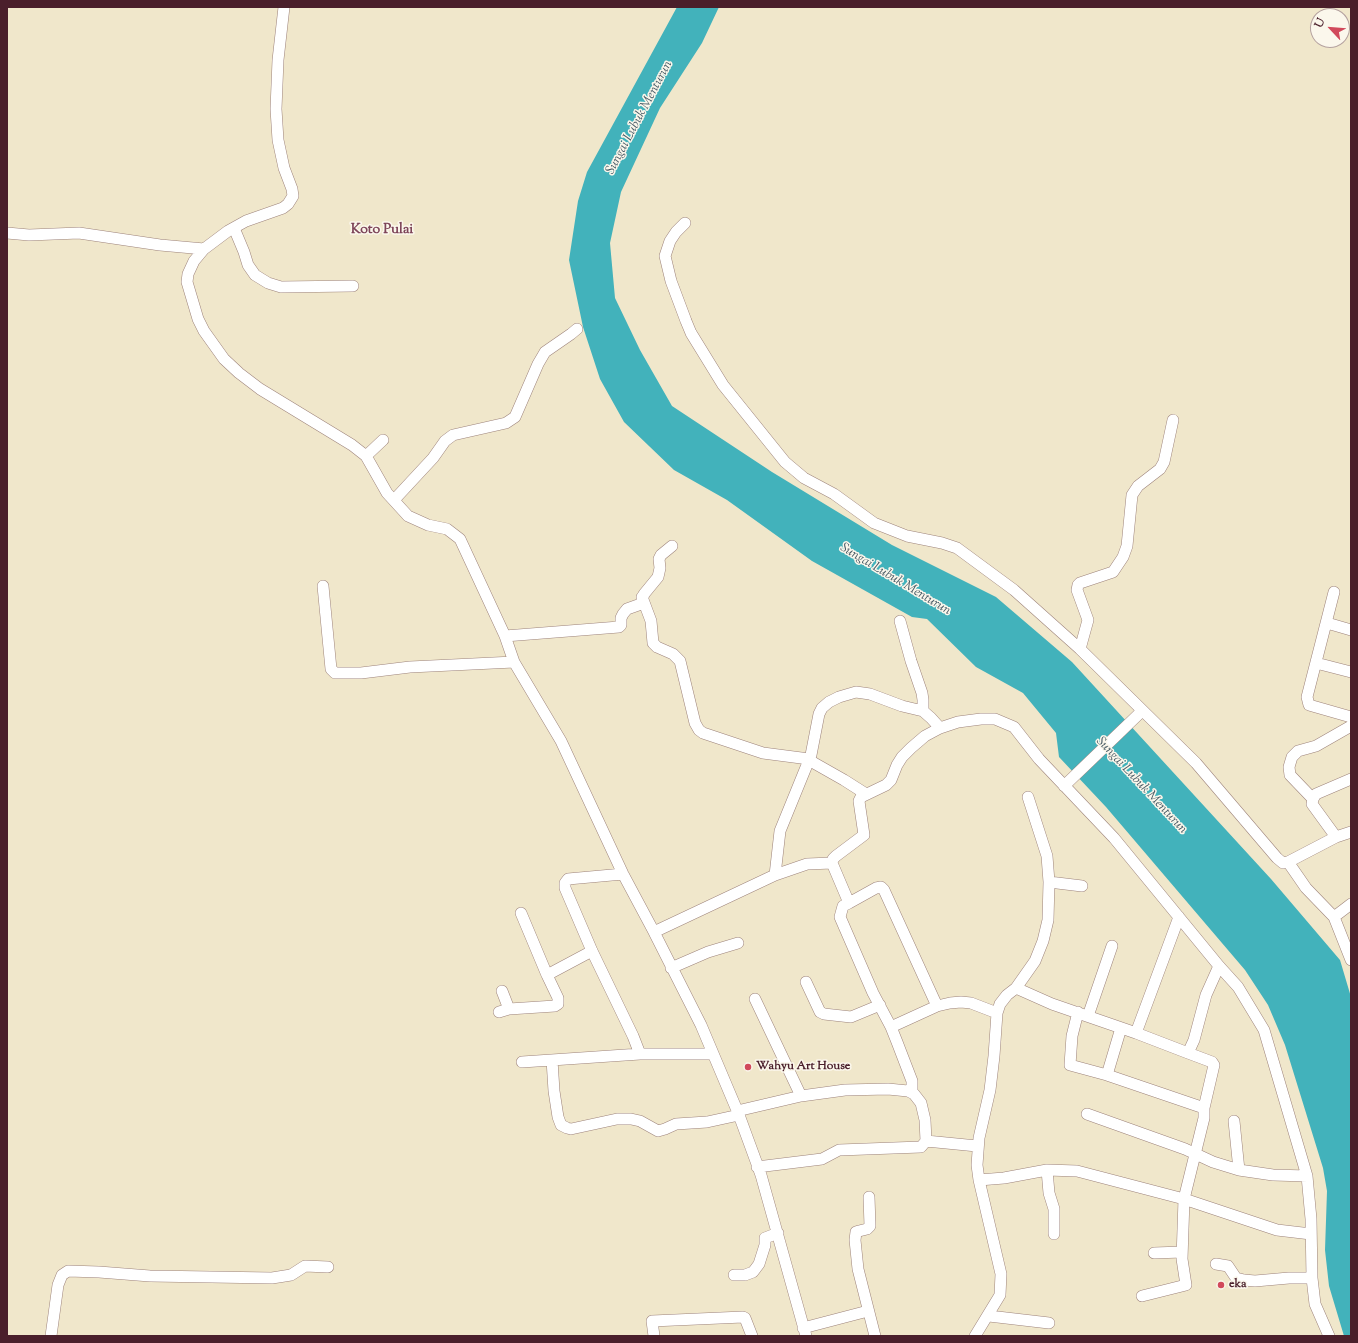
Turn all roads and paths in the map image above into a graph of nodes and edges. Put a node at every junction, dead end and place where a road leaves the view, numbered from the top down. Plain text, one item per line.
1 (284, 7) edge
2 (685, 223) dead end
3 (234, 228) junction
4 (7, 233) edge
5 (204, 250) junction
6 (353, 286) dead end
7 (577, 329) dead end
8 (1173, 420) dead end
9 (383, 440) dead end
10 (366, 456) junction
11 (394, 500) junction
12 (672, 546) dead end
13 (323, 586) dead end
14 (1334, 592) dead end
15 (642, 596) junction
16 (900, 621) dead end
17 (1327, 623) junction
18 (1351, 630) edge
19 (505, 636) junction
20 (1080, 648) junction
21 (514, 662) junction
22 (1316, 663) junction
23 (1351, 672) edge
24 (923, 711) junction
25 (1140, 714) junction
26 (1351, 717) edge
27 (1351, 726) edge
28 (940, 728) junction
29 (809, 759) junction
30 (1351, 779) edge
31 (1067, 783) junction
32 (866, 794) junction
33 (1028, 797) dead end
34 (1313, 799) junction
35 (1351, 832) edge
36 (1336, 837) junction
37 (1288, 862) junction
38 (832, 863) junction
39 (622, 874) junction
40 (775, 875) junction
41 (1049, 882) junction
42 (1082, 886) dead end
43 (849, 903) junction
44 (1351, 904) edge
45 (521, 913) dead end
46 (1179, 917) junction
47 (1334, 917) junction
48 (654, 932) junction
49 (738, 943) dead end
50 (1112, 946) dead end
51 (592, 951) junction
52 (1351, 960) edge
53 (1219, 966) junction
54 (671, 968) junction
55 (547, 975) junction
56 (806, 982) dead end
57 (1016, 988) junction
58 (502, 991) dead end
59 (755, 999) dead end
60 (880, 1006) junction
61 (937, 1006) junction
62 (997, 1012) junction
63 (1083, 1014) junction
64 (891, 1027) junction
65 (1121, 1028) junction
66 (1136, 1033) junction
67 (1188, 1053) junction
68 (640, 1054) junction
69 (712, 1054) junction
70 (552, 1060) junction
71 (522, 1062) dead end
72 (1107, 1075) junction
73 (912, 1092) junction
74 (801, 1096) junction
75 (1204, 1108) junction
76 (738, 1113) junction
77 (1087, 1114) dead end
78 (1234, 1121) dead end
79 (926, 1141) junction
80 (977, 1146) junction
81 (1195, 1154) junction
82 (757, 1167) junction
83 (1048, 1170) junction
84 (1240, 1170) junction
85 (1307, 1176) junction
86 (979, 1180) junction
87 (869, 1197) dead end
88 (1184, 1199) junction
89 (778, 1233) junction
90 (1054, 1234) dead end
91 (1311, 1234) junction
92 (1182, 1252) junction
93 (1154, 1253) dead end
94 (1216, 1264) dead end
95 (328, 1267) dead end
96 (734, 1275) dead end
97 (1312, 1278) junction
98 (1142, 1296) dead end
99 (868, 1311) junction
100 (989, 1316) junction
101 (1049, 1324) dead end
102 (804, 1332) edge
103 (51, 1336) edge
104 (654, 1336) edge
105 (752, 1336) edge
106 (875, 1336) edge
107 (975, 1336) edge
108 (1329, 1336) edge

1 - 3 street
2 - 20 street
3 - 5 street
3 - 6 street
4 - 5 street
5 - 10 street
7 - 11 street
8 - 20 street
9 - 10 street
10 - 11 street
11 - 19 street
12 - 15 street
13 - 21 street
14 - 17 street
15 - 19 street
15 - 29 street
16 - 24 street
17 - 18 street
17 - 22 street
19 - 21 street
20 - 25 street
21 - 39 street
22 - 23 street
22 - 26 street
24 - 28 street
24 - 29 street
25 - 31 street
25 - 37 street
27 - 34 street
28 - 31 street
28 - 32 street
29 - 32 street
29 - 40 street
30 - 34 street
31 - 46 street
32 - 38 street
33 - 41 street
34 - 36 street
35 - 36 street
36 - 37 street
37 - 47 street
38 - 40 street
38 - 43 street
39 - 48 street
39 - 51 street
40 - 48 street
41 - 42 street
41 - 57 street
43 - 60 street
43 - 61 street
44 - 47 street
45 - 55 street
46 - 53 street
46 - 66 street
47 - 52 street
48 - 54 street
49 - 54 street
50 - 63 street
51 - 55 street
51 - 68 street
53 - 67 street
53 - 85 street
54 - 69 street
55 - 58 street
56 - 60 street
57 - 62 street
57 - 63 street
59 - 74 street
60 - 64 street
61 - 62 street
61 - 64 street
62 - 80 street
63 - 65 street
63 - 72 street
64 - 73 street
65 - 66 street
65 - 72 street
66 - 67 street
67 - 75 street
68 - 69 street
68 - 70 street
69 - 76 street
70 - 71 street
70 - 76 street
72 - 75 street
73 - 74 street
73 - 79 street
74 - 76 street
75 - 81 street
76 - 82 street
77 - 81 street
78 - 84 street
79 - 80 street
79 - 82 street
80 - 86 street
81 - 84 street
81 - 88 street
82 - 89 street
83 - 86 street
83 - 88 street
83 - 90 street
84 - 85 street
85 - 91 street
86 - 100 street
87 - 99 street
88 - 91 street
88 - 92 street
89 - 96 street
89 - 102 street
91 - 97 street
92 - 93 street
92 - 98 street
94 - 97 street
95 - 103 street
97 - 108 street
99 - 102 street
99 - 106 street
100 - 101 street
100 - 107 street
104 - 105 street

